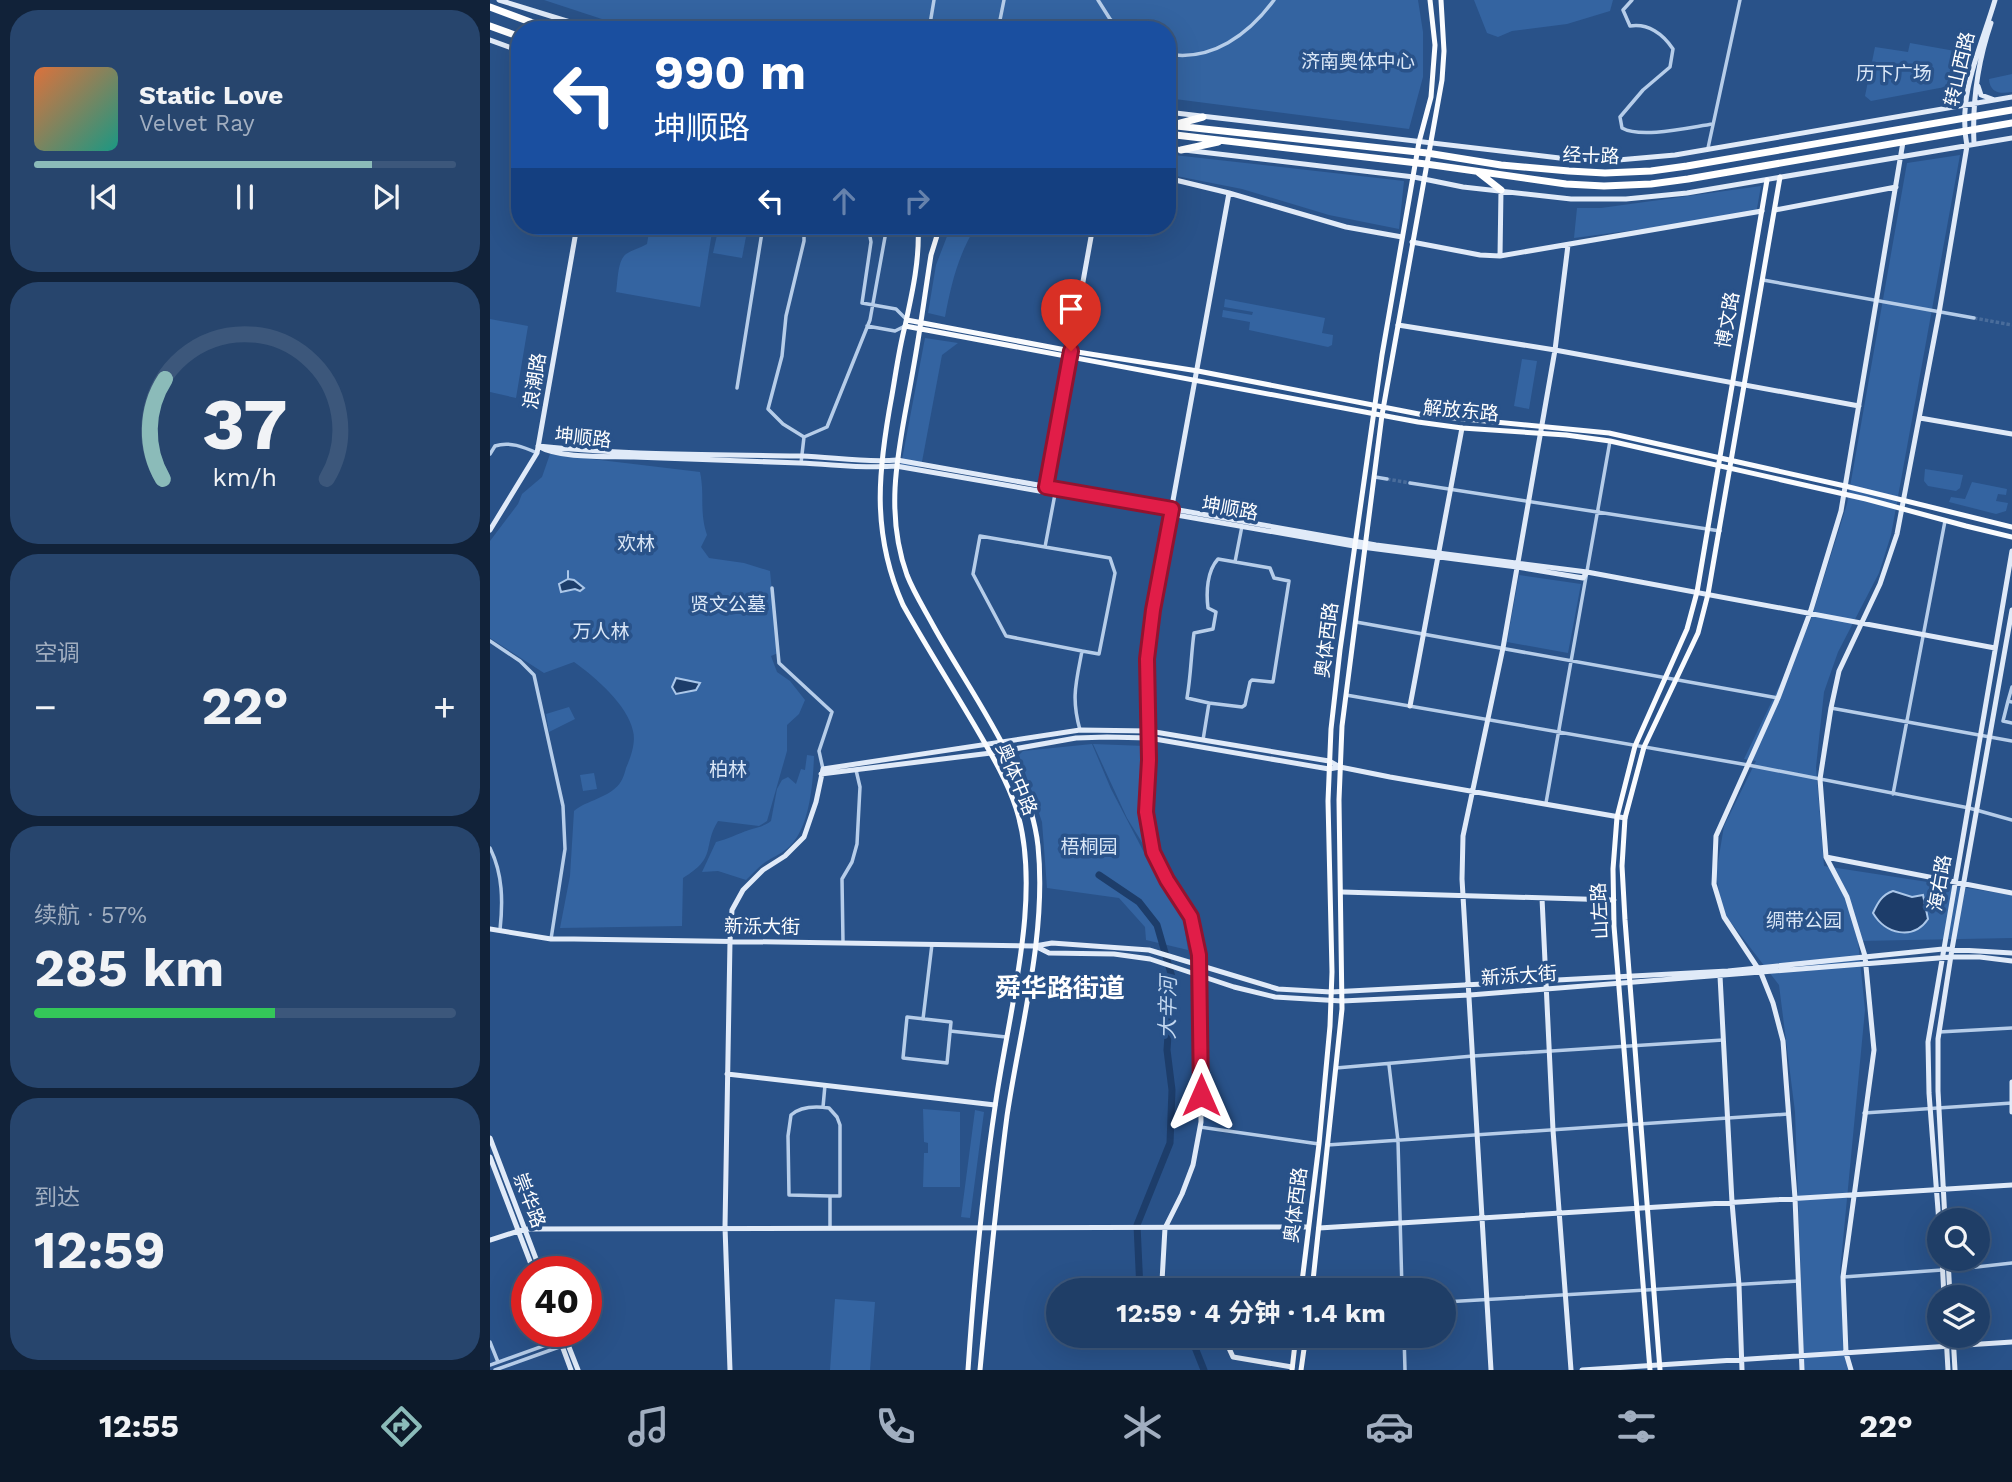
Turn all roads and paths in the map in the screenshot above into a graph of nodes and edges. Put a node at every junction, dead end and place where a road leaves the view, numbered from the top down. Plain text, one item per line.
1 (499, 0) edge
2 (934, 0) edge
3 (1004, 0) edge
4 (1098, 0) edge
5 (1274, 0) edge
6 (1430, 0) edge
7 (1441, 0) edge
8 (1632, 0) edge
9 (1740, 0) edge
10 (1997, 0) edge
11 (491, 4) edge
12 (1110, 19) joint
13 (531, 21) edge
14 (567, 21) edge
15 (930, 21) edge
16 (1000, 21) edge
17 (1107, 21) edge
18 (490, 26) edge
19 (511, 34) edge
20 (490, 40) edge
21 (511, 48) edge
22 (1176, 54) edge
23 (1977, 79) junction
24 (2012, 97) edge
25 (1995, 100) junction
26 (1973, 104) junction
27 (1964, 106) junction
28 (2012, 110) edge
29 (1176, 113) edge
30 (1203, 117) junction
31 (1973, 117) junction
32 (1964, 119) junction
33 (2012, 123) edge
34 (1176, 124) edge
35 (1713, 124) junction
36 (1176, 126) edge
37 (1974, 130) junction
38 (1964, 132) junction
39 (1176, 135) edge
40 (2012, 138) edge
41 (1226, 141) junction
42 (1419, 142) junction
43 (1430, 142) junction
44 (1903, 142) junction
45 (1974, 145) junction
46 (1967, 146) junction
47 (1708, 149) junction
48 (1176, 150) edge
49 (1181, 150) junction
50 (1418, 152) junction
51 (1427, 153) junction
52 (1901, 157) junction
53 (1416, 163) junction
54 (1426, 164) junction
55 (1477, 172) junction
56 (1414, 177) junction
57 (1780, 177) junction
58 (1176, 180) edge
59 (1423, 180) junction
60 (1767, 180) junction
61 (1896, 187) junction
62 (1502, 190) junction
63 (1229, 193) junction
64 (1774, 210) junction
65 (1762, 211) junction
66 (575, 235) edge
67 (762, 235) edge
68 (804, 235) edge
69 (870, 235) edge
70 (885, 235) edge
71 (917, 235) edge
72 (937, 235) edge
73 (1091, 235) edge
74 (1402, 237) junction
75 (871, 242) junction
76 (1412, 242) junction
77 (883, 244) junction
78 (1568, 245) junction
79 (1500, 256) junction
80 (1763, 280) junction
81 (1876, 302) junction
82 (873, 305) junction
83 (1940, 313) junction
84 (1974, 318) tunnel mouth
85 (906, 323) junction
86 (1398, 325) junction
87 (920, 326) junction
88 (867, 327) junction
89 (1555, 350) junction
90 (1071, 354) junction
91 (1198, 370) junction
92 (1197, 379) junction
93 (1733, 383) junction
94 (1746, 386) junction
95 (737, 388) dead end
96 (1374, 405) junction
97 (1858, 406) junction
98 (1384, 407) junction
99 (1373, 413) junction
100 (1382, 415) junction
101 (1920, 418) junction
102 (1462, 428) junction
103 (1541, 429) junction
104 (2012, 434) edge
105 (804, 437) junction
106 (1610, 441) junction
107 (538, 450) junction
108 (490, 454) edge
109 (1720, 458) junction
110 (801, 459) junction
111 (1733, 460) junction
112 (897, 463) junction
113 (880, 464) junction
114 (1718, 465) junction
115 (1731, 468) junction
116 (1374, 477) junction
117 (1387, 479) tunnel mouth
118 (1410, 483) tunnel mouth
119 (1845, 486) junction
120 (1046, 487) junction
121 (1451, 489) junction
122 (1056, 491) junction
123 (1844, 494) junction
124 (1529, 501) junction
125 (1903, 505) junction
126 (1172, 511) junction
127 (1597, 511) junction
128 (1945, 520) junction
129 (1242, 526) junction
130 (2012, 527) edge
131 (1708, 529) junction
132 (490, 530) edge
133 (1720, 531) junction
134 (2012, 537) edge
135 (1355, 543) junction
136 (1366, 544) junction
137 (1045, 547) junction
138 (2012, 551) edge
139 (1439, 555) junction
140 (1235, 562) junction
141 (1517, 565) junction
142 (1587, 572) junction
143 (772, 588) dead end
144 (1697, 592) junction
145 (1709, 594) junction
146 (2012, 610) edge
147 (1810, 613) junction
148 (1356, 622) junction
149 (1860, 623) junction
150 (1424, 634) junction
151 (1923, 634) junction
152 (490, 641) edge
153 (1503, 648) junction
154 (1995, 648) junction
155 (1082, 651) junction
156 (1571, 661) junction
157 (1666, 678) junction
158 (1676, 680) junction
159 (2012, 687) edge
160 (1346, 695) junction
161 (1777, 698) junction
162 (2010, 701) edge
163 (1209, 703) junction
164 (1410, 706) junction
165 (1831, 708) junction
166 (1487, 720) junction
167 (1906, 721) junction
168 (2012, 723) edge
169 (1080, 730) junction
170 (1559, 733) junction
171 (1149, 734) junction
172 (1981, 735) junction
173 (1989, 737) junction
174 (1203, 740) junction
175 (2012, 741) edge
176 (1000, 742) junction
177 (986, 745) junction
178 (1634, 746) junction
179 (1644, 747) junction
180 (1004, 750) junction
181 (991, 753) junction
182 (1329, 761) junction
183 (1748, 765) junction
184 (1340, 767) junction
185 (856, 769) junction
186 (1329, 769) junction
187 (822, 771) junction
188 (1821, 779) junction
189 (1473, 791) junction
190 (1893, 794) junction
191 (1546, 803) junction
192 (1969, 808) junction
193 (1976, 812) junction
194 (1617, 816) junction
195 (1625, 818) junction
196 (2012, 820) edge
197 (490, 848) edge
198 (1826, 857) junction
199 (1956, 882) junction
200 (1963, 883) junction
201 (1342, 892) junction
202 (2012, 893) edge
203 (1464, 895) junction
204 (1542, 898) junction
205 (1614, 901) junction
206 (490, 929) edge
207 (500, 930) junction
208 (551, 939) junction
209 (730, 941) junction
210 (843, 942) junction
211 (932, 944) junction
212 (1021, 945) junction
213 (1035, 946) junction
214 (1943, 948) junction
215 (1952, 949) junction
216 (2012, 953) edge
217 (1865, 956) junction
218 (1951, 957) junction
219 (1941, 959) junction
220 (2012, 961) edge
221 (1866, 964) junction
222 (1200, 965) junction
223 (1755, 968) junction
224 (1761, 973) junction
225 (1200, 974) junction
226 (1619, 975) junction
227 (1720, 976) junction
228 (1630, 978) junction
229 (1546, 979) junction
230 (1620, 983) junction
231 (1470, 986) junction
232 (1547, 989) junction
233 (1331, 992) junction
234 (1343, 992) junction
235 (1470, 995) junction
236 (1331, 1000) junction
237 (1342, 1001) junction
238 (923, 1018) junction
239 (2012, 1028) edge
240 (950, 1031) junction
241 (1939, 1032) junction
242 (1006, 1037) junction
243 (1723, 1040) junction
244 (1625, 1046) junction
245 (1635, 1046) junction
246 (1550, 1051) junction
247 (1473, 1056) junction
248 (1389, 1064) junction
249 (1336, 1068) junction
250 (727, 1074) junction
251 (2012, 1082) edge
252 (825, 1085) junction
253 (2012, 1104) edge
254 (995, 1105) junction
255 (823, 1107) junction
256 (1939, 1108) junction
257 (1930, 1109) junction
258 (2012, 1112) edge
259 (1864, 1113) junction
260 (1788, 1114) junction
261 (1727, 1118) junction
262 (1641, 1124) junction
263 (1631, 1125) junction
264 (1200, 1127) junction
265 (1553, 1130) junction
266 (1477, 1135) junction
267 (490, 1138) edge
268 (1398, 1141) junction
269 (1319, 1144) junction
270 (1327, 1145) junction
271 (490, 1157) edge
272 (2012, 1185) edge
273 (1940, 1189) junction
274 (1852, 1195) junction
275 (830, 1196) junction
276 (1795, 1198) junction
277 (1732, 1202) junction
278 (1639, 1208) junction
279 (1648, 1208) junction
280 (1939, 1208) edge
281 (1943, 1208) edge
282 (1560, 1213) junction
283 (1482, 1218) junction
284 (1400, 1223) junction
285 (725, 1227) junction
286 (1308, 1227) junction
287 (1319, 1227) junction
288 (830, 1228) junction
289 (1165, 1228) junction
290 (521, 1229) junction
291 (978, 1229) junction
292 (994, 1229) junction
293 (490, 1240) edge
294 (529, 1256) edge
295 (534, 1256) edge
296 (2012, 1263) edge
297 (1990, 1265) edge
298 (1930, 1271) edge
299 (1843, 1277) junction
300 (1162, 1278) edge
301 (1302, 1278) edge
302 (1313, 1278) edge
303 (1402, 1278) edge
304 (1798, 1281) junction
305 (1739, 1285) junction
306 (1644, 1290) junction
307 (1653, 1290) junction
308 (1566, 1295) junction
309 (1488, 1299) junction
310 (1456, 1301) edge
311 (490, 1342) edge
312 (2012, 1342) edge
313 (1990, 1343) edge
314 (548, 1347) edge
315 (551, 1347) edge
316 (562, 1347) edge
317 (569, 1347) edge
318 (1229, 1348) edge
319 (1294, 1348) edge
320 (1304, 1348) edge
321 (1404, 1348) edge
322 (1927, 1348) edge
323 (1950, 1348) edge
324 (1950, 1348) edge
325 (1846, 1353) junction
326 (1801, 1356) junction
327 (1742, 1360) junction
328 (498, 1362) junction
329 (490, 1365) edge
330 (1650, 1367) edge
331 (1660, 1367) edge
332 (1292, 1369) edge
333 (495, 1370) edge
334 (571, 1370) edge
335 (578, 1370) edge
336 (730, 1370) edge
337 (968, 1370) edge
338 (980, 1370) edge
339 (1301, 1370) edge
340 (1405, 1370) edge
341 (1491, 1370) edge
342 (1571, 1370) edge
343 (1583, 1370) edge
344 (1742, 1370) edge
345 (1802, 1370) edge
346 (1851, 1370) edge
347 (1948, 1370) edge
348 (1955, 1370) edge

1 - 14 street
2 - 15 street
3 - 16 street
4 - 12 street
5 - 22 street
6 - 42 main road, 奥体西路
7 - 43 main road, 奥体西路
8 - 35 street
9 - 35 street
10 - 23 street, 转山西路
10 - 27 street, 转山西路
11 - 13 highway
12 - 17 street
18 - 19 highway
20 - 21 street
23 - 25 street
23 - 26 street, 转山西路
24 - 25 street
25 - 26 street
26 - 27 street, 经十路
26 - 31 street, 转山西路
27 - 32 street, 转山西路
27 - 47 street, 经十路
28 - 31 highway, 经十路
29 - 30 street, 经十路
30 - 34 highway
30 - 42 street, 经十路
31 - 32 highway, 经十路
31 - 37 street, 转山西路
32 - 38 street, 转山西路
32 - 51 highway, 经十路
33 - 37 highway, 经十路
35 - 47 street
36 - 50 highway, 经十路
37 - 38 highway, 经十路
37 - 45 street, 转山西路
38 - 44 highway, 经十路
38 - 46 street, 转山西路
39 - 41 highway
40 - 45 street
41 - 49 highway
41 - 53 highway
42 - 43 street, 经十路
42 - 50 main road, 奥体西路
43 - 47 street, 经十路
43 - 51 main road, 奥体西路
44 - 52 street
44 - 55 highway, 经十路
45 - 46 street
46 - 52 street
46 - 83 street
48 - 49 street
49 - 56 street
50 - 51 highway, 经十路
50 - 53 main road, 奥体西路
51 - 54 main road, 奥体西路
52 - 57 street
52 - 61 street
53 - 54 highway, 经十路
53 - 56 main road, 奥体西路
54 - 55 highway, 经十路
54 - 59 main road, 奥体西路
55 - 62 highway
56 - 59 street
56 - 74 main road, 奥体西路
57 - 60 street
57 - 64 main road, 博文路
58 - 63 street
59 - 62 street
59 - 76 main road, 奥体西路
60 - 62 street
60 - 65 main road, 博文路
61 - 64 street
61 - 81 street
62 - 79 street
63 - 74 street
63 - 91 street
64 - 80 main road, 博文路
65 - 78 street
65 - 93 main road, 博文路
66 - 107 street, 浪潮路
67 - 95 street
68 - 105 street
69 - 75 street
70 - 77 street
71 - 85 main road, 奥体中路
72 - 87 main road, 奥体中路
73 - 90 street
74 - 96 main road, 奥体西路
75 - 77 street
75 - 82 street
76 - 79 street
76 - 86 main road, 奥体西路
77 - 82 street
78 - 79 street
78 - 89 street
80 - 81 street
80 - 94 main road, 博文路
81 - 83 street
81 - 97 street
82 - 85 street
82 - 88 street
83 - 84 street
83 - 101 street
85 - 87 main road, 解放东路
85 - 88 street
85 - 113 main road, 奥体中路
86 - 89 street
86 - 98 main road, 奥体西路
87 - 90 main road, 解放东路
87 - 112 main road, 奥体中路
88 - 105 street
89 - 93 street
89 - 103 street
90 - 91 main road, 解放东路
90 - 92 main road, 解放东路
90 - 120 street
91 - 92 street
91 - 96 main road, 解放东路
92 - 99 main road, 解放东路
92 - 126 street
93 - 94 street
93 - 109 main road, 博文路
94 - 97 street
94 - 111 main road, 博文路
96 - 98 main road, 解放东路
96 - 99 main road, 奥体西路
97 - 119 street
98 - 100 main road, 奥体西路
98 - 103 main road, 解放东路
99 - 100 main road, 解放东路
99 - 135 main road, 奥体西路
100 - 102 main road, 解放东路
100 - 116 main road, 奥体西路
101 - 104 street
101 - 125 street
102 - 103 main road, 解放东路
102 - 121 street
103 - 106 main road, 解放东路
103 - 109 main road, 解放东路
103 - 124 street
105 - 110 street
106 - 114 main road, 解放东路
106 - 127 street
107 - 108 street
107 - 110 street, 坤顺路
107 - 132 street, 浪潮路
109 - 111 main road, 解放东路
109 - 114 main road, 博文路
110 - 113 street, 坤顺路
111 - 115 main road, 博文路
111 - 119 main road, 解放东路
112 - 113 street, 坤顺路
112 - 120 street, 坤顺路
112 - 122 street, 坤顺路
112 - 176 main road, 奥体中路
113 - 177 main road, 奥体中路
114 - 115 main road, 解放东路
114 - 131 main road, 山左路
115 - 123 main road, 解放东路
115 - 133 main road, 山左路
116 - 117 street
116 - 136 main road, 奥体西路
118 - 121 street
119 - 123 street
119 - 125 main road, 解放东路
120 - 122 street, 坤顺路
121 - 124 street
121 - 139 street
122 - 126 street, 坤顺路
122 - 137 street
123 - 125 main road, 解放东路
123 - 147 street
124 - 127 street
124 - 141 street
125 - 128 main road, 解放东路
125 - 130 main road, 解放东路
125 - 149 street
126 - 129 street, 坤顺路
126 - 135 street, 坤顺路
126 - 171 street
127 - 131 street
127 - 142 street
128 - 134 main road, 解放东路
128 - 151 street
129 - 135 street, 坤顺路
129 - 140 street
131 - 133 street
131 - 144 main road, 山左路
133 - 145 main road, 山左路
135 - 136 street, 坤顺路
135 - 182 main road, 奥体西路
136 - 139 street, 坤顺路
136 - 148 main road, 奥体西路
137 - 155 street
137 - 155 street
138 - 154 street, 海右路
139 - 141 street, 坤顺路
139 - 150 street
140 - 163 street
140 - 163 street
141 - 142 street, 坤顺路
141 - 153 street
142 - 144 street, 坤顺路
142 - 156 street
143 - 187 street
144 - 145 street, 坤顺路
144 - 157 main road, 山左路
145 - 147 street, 坤顺路
145 - 158 main road, 山左路
146 - 173 street, 海右路
147 - 149 street, 坤顺路
147 - 161 street
148 - 150 street
148 - 160 main road, 奥体西路
149 - 151 street, 坤顺路
149 - 165 street
150 - 153 street
150 - 164 street
151 - 154 street, 坤顺路
151 - 167 street
152 - 208 street
153 - 156 street
153 - 166 street
154 - 172 street, 海右路
155 - 169 street
156 - 157 street
156 - 170 street
157 - 158 street
157 - 178 main road, 山左路
158 - 161 street
158 - 179 main road, 山左路
159 - 162 street
160 - 164 street
160 - 184 main road, 奥体西路
161 - 183 street
162 - 168 street
163 - 174 street
164 - 166 street
165 - 167 street
165 - 188 street
166 - 170 street
166 - 189 street
167 - 172 street
167 - 190 street
169 - 171 street
169 - 176 street
170 - 178 street
170 - 191 street
171 - 174 street
171 - 180 street
171 - 186 street
171 - 222 street
172 - 173 street
172 - 192 street, 海右路
173 - 175 street
173 - 193 street, 海右路
174 - 182 street
176 - 177 street
176 - 180 main road, 奥体中路
177 - 181 main road, 奥体中路
177 - 187 street
178 - 179 street
178 - 194 main road, 山左路
179 - 183 street
179 - 195 main road, 山左路
180 - 181 street
180 - 213 main road, 奥体中路
181 - 185 street
181 - 212 main road, 奥体中路
182 - 184 street
182 - 186 main road, 奥体西路
183 - 188 street
183 - 223 street
184 - 186 street
184 - 189 street
184 - 201 main road, 奥体西路
185 - 187 street
185 - 210 street
186 - 233 main road, 奥体西路
187 - 209 street
188 - 190 street
188 - 198 street
189 - 191 street
189 - 203 street
190 - 192 street
191 - 194 street
192 - 193 street
192 - 199 street, 海右路
193 - 196 street
193 - 200 street, 海右路
194 - 195 street
194 - 205 main road, 山左路
195 - 228 main road, 山左路
197 - 207 street
198 - 199 street
198 - 217 street
199 - 200 street
199 - 214 street, 海右路
200 - 202 street
200 - 215 street, 海右路
201 - 203 street
201 - 234 main road, 奥体西路
203 - 204 street
203 - 231 street
204 - 205 street
204 - 229 street
205 - 226 main road, 山左路
206 - 207 street, 新泺大街
207 - 208 street, 新泺大街
208 - 209 street, 新泺大街
209 - 210 street, 新泺大街
209 - 250 street
210 - 211 street, 新泺大街
211 - 212 street, 新泺大街
211 - 238 street
212 - 213 street, 新泺大街
212 - 242 main road, 奥体中路
213 - 222 street, 新泺大街
213 - 225 street, 新泺大街
213 - 292 main road, 奥体中路
214 - 215 street, 新泺大街
214 - 217 street, 新泺大街
214 - 219 street, 海右路
215 - 216 street, 新泺大街
215 - 218 street, 海右路
217 - 221 street
217 - 223 street, 新泺大街
218 - 219 street, 新泺大街
218 - 220 street, 新泺大街
218 - 241 street, 海右路
219 - 221 street, 新泺大街
219 - 257 street, 海右路
221 - 224 street, 新泺大街
221 - 259 street
222 - 225 street
222 - 233 street, 新泺大街
223 - 224 street
223 - 228 street, 新泺大街
224 - 227 street, 新泺大街
224 - 260 street
225 - 236 street, 新泺大街
225 - 264 street
226 - 228 street, 新泺大街
226 - 229 street, 新泺大街
226 - 230 main road, 山左路
227 - 228 street, 新泺大街
227 - 243 street
228 - 230 street, 新泺大街
228 - 245 main road, 山左路
229 - 231 street, 新泺大街
229 - 232 street
230 - 232 street, 新泺大街
230 - 244 main road, 山左路
231 - 234 street, 新泺大街
231 - 235 street
232 - 235 street, 新泺大街
232 - 246 street
233 - 234 street, 新泺大街
233 - 236 main road, 奥体西路
234 - 237 main road, 奥体西路
235 - 237 street, 新泺大街
235 - 247 street
236 - 237 street, 新泺大街
236 - 269 main road, 奥体西路
237 - 249 main road, 奥体西路
238 - 240 street
238 - 240 street
239 - 241 street
240 - 242 street
241 - 256 street, 海右路
242 - 254 main road, 奥体中路
243 - 245 street
243 - 261 street
244 - 245 street
244 - 246 street
244 - 263 main road, 山左路
245 - 262 main road, 山左路
246 - 247 street
246 - 265 street
247 - 248 street
247 - 266 street
248 - 249 street
248 - 268 street
249 - 270 main road, 奥体西路
250 - 252 street
250 - 285 street
251 - 253 street
252 - 254 street
252 - 255 street
253 - 256 street
253 - 258 street
254 - 291 main road, 奥体中路
255 - 275 street
255 - 275 street
256 - 257 street
256 - 273 street, 海右路
257 - 259 street
257 - 273 street, 海右路
259 - 274 street
260 - 261 street
260 - 276 street
261 - 262 street
261 - 277 street
262 - 263 street
262 - 279 main road, 山左路
263 - 265 street
263 - 278 main road, 山左路
264 - 269 street
264 - 289 street
265 - 266 street
265 - 282 street
266 - 268 street
266 - 283 street
267 - 290 street, 崇华路
268 - 270 street
268 - 284 street
269 - 286 main road, 奥体西路
270 - 287 main road, 奥体西路
271 - 290 street, 崇华路
272 - 273 street
273 - 274 street
273 - 280 street, 海右路
273 - 281 street, 海右路
274 - 276 street
274 - 299 street
275 - 288 street
276 - 277 street
276 - 304 street
277 - 279 street
277 - 305 street
278 - 279 street
278 - 282 street
278 - 306 main road, 山左路
279 - 307 main road, 山左路
282 - 283 street
282 - 308 street
283 - 284 street
283 - 309 street
284 - 287 street
284 - 303 street
285 - 288 street
285 - 290 street
285 - 336 street
286 - 289 street
286 - 301 main road, 奥体西路
287 - 302 main road, 奥体西路
288 - 291 street
289 - 292 street
289 - 300 street
290 - 293 street
290 - 294 street, 崇华路
290 - 295 street, 崇华路
291 - 292 street
291 - 337 main road, 奥体中路
292 - 338 main road, 奥体中路
296 - 297 street
298 - 299 street
299 - 325 street
304 - 305 street
304 - 326 street
305 - 307 street
305 - 327 street
306 - 307 street
306 - 308 street
306 - 330 main road, 山左路
307 - 331 main road, 山左路
308 - 309 street
308 - 342 street
309 - 310 street
309 - 341 street
311 - 328 street
312 - 313 street
314 - 328 street
315 - 333 street
316 - 334 street
317 - 335 street
318 - 332 street
319 - 332 main road
320 - 339 main road
321 - 340 street
322 - 325 street
323 - 347 street
324 - 348 street
325 - 326 street
325 - 346 street
326 - 327 street
326 - 345 street
327 - 331 street
327 - 344 street
328 - 329 street
330 - 331 street
330 - 343 street

